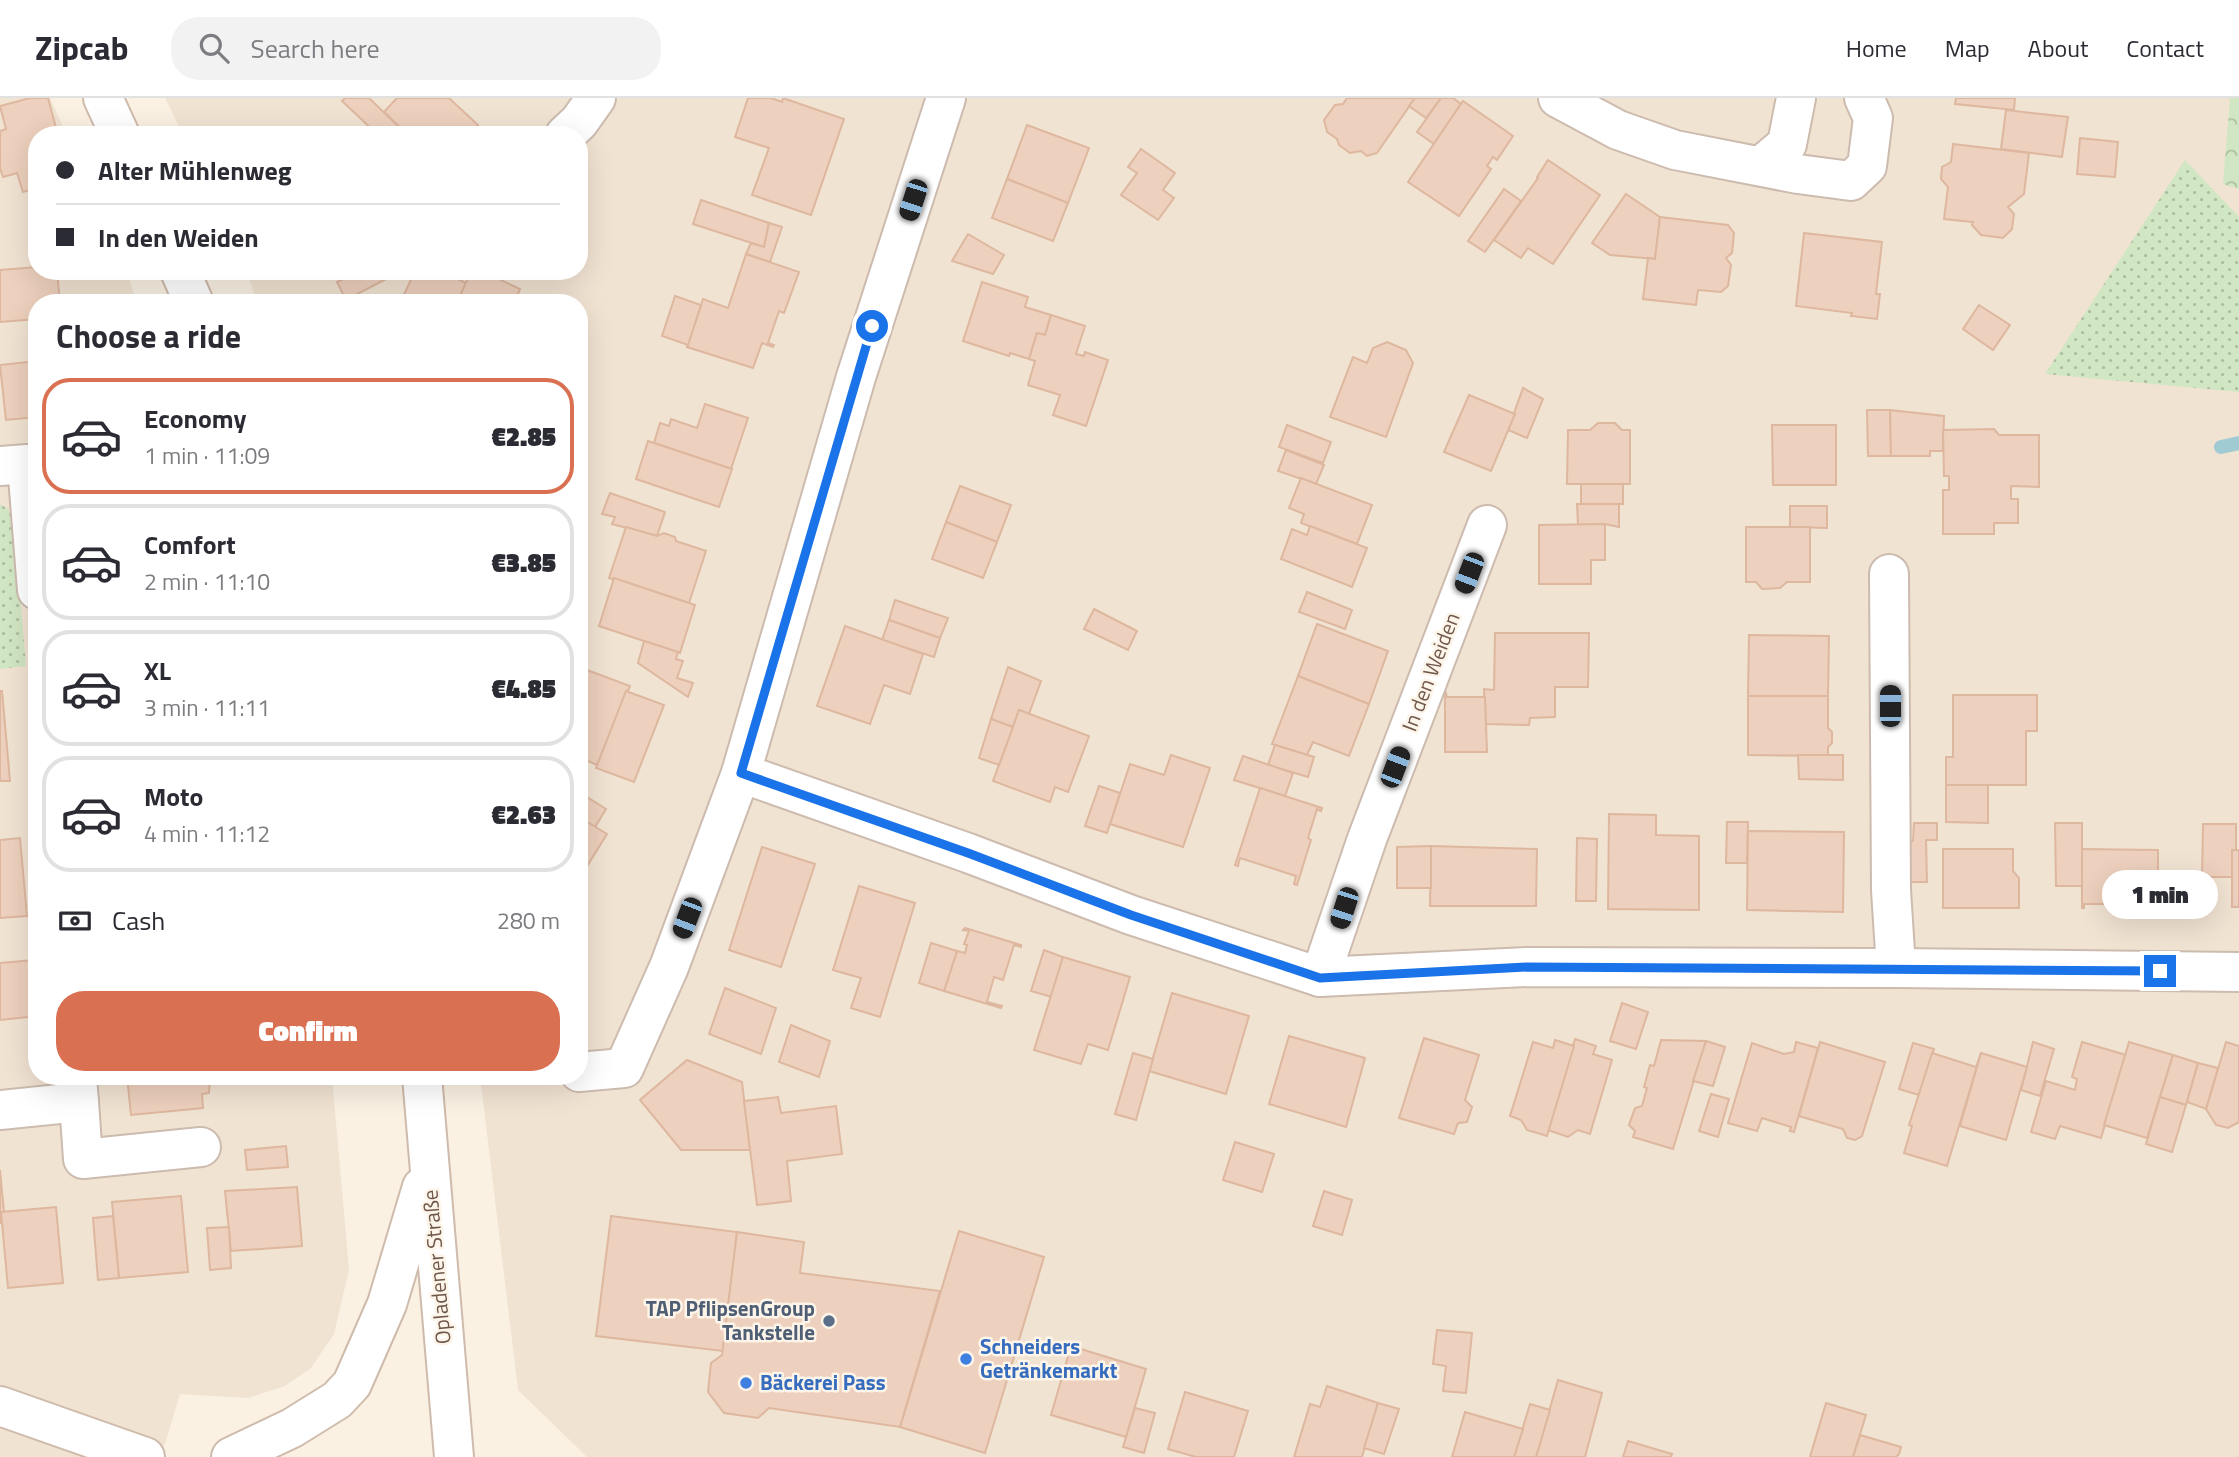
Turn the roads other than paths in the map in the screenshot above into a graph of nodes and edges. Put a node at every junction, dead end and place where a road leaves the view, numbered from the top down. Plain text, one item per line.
1 (103, 98) edge
2 (596, 98) edge
3 (946, 98) edge
4 (1558, 98) edge
5 (1796, 98) edge
6 (1864, 98) edge
7 (116, 126) edge
8 (575, 126) edge
9 (1761, 166) junction
10 (0, 466) edge
11 (28, 477) edge
12 (1488, 525) dead end
13 (1889, 574) dead end
14 (741, 773) junction
15 (1896, 968) junction
16 (2239, 972) edge
17 (1320, 978) junction
18 (588, 1071) edge
19 (423, 1085) edge
20 (78, 1089) edge
21 (0, 1110) edge
22 (201, 1147) dead end
23 (428, 1168) junction
24 (0, 1406) edge
25 (145, 1457) edge
26 (231, 1457) edge
27 (454, 1457) edge

1 - 7 street
2 - 8 street
3 - 14 street
4 - 9 street
5 - 9 street
6 - 9 street
10 - 11 street
12 - 17 street, In den Weiden
13 - 15 street
14 - 17 street
14 - 18 street
15 - 16 street
15 - 17 street
19 - 23 street, Opladener Straße
20 - 21 street
20 - 22 street
23 - 26 street
23 - 27 street, Opladener Straße
24 - 25 street

